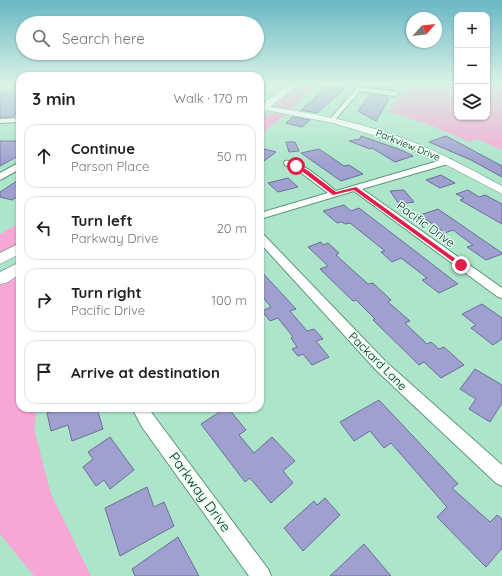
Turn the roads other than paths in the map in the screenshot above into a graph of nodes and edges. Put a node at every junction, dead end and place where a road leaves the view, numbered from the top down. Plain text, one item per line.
1 (274, 111) edge
2 (340, 111) edge
3 (16, 120) edge
4 (332, 120) junction
5 (0, 121) edge
6 (448, 161) junction
7 (288, 163) dead end
8 (16, 167) edge
9 (0, 177) edge
10 (355, 188) junction
11 (502, 191) edge
12 (335, 194) junction
13 (264, 215) edge
14 (264, 241) edge
15 (16, 250) edge
16 (0, 259) edge
17 (16, 269) edge
18 (0, 279) edge
19 (502, 294) edge
20 (142, 412) edge
21 (502, 477) edge
22 (261, 576) edge

1 - 4 street, Parkview Drive
2 - 4 street
3 - 5 street
4 - 6 street, Parkview Drive
6 - 10 street
6 - 11 street, Parkview Drive
7 - 12 street
8 - 9 street
10 - 12 street
10 - 19 street, Pacific Drive
12 - 13 street
14 - 21 street, Packard Lane
15 - 16 main road
17 - 18 main road
20 - 22 street, Parkway Drive

